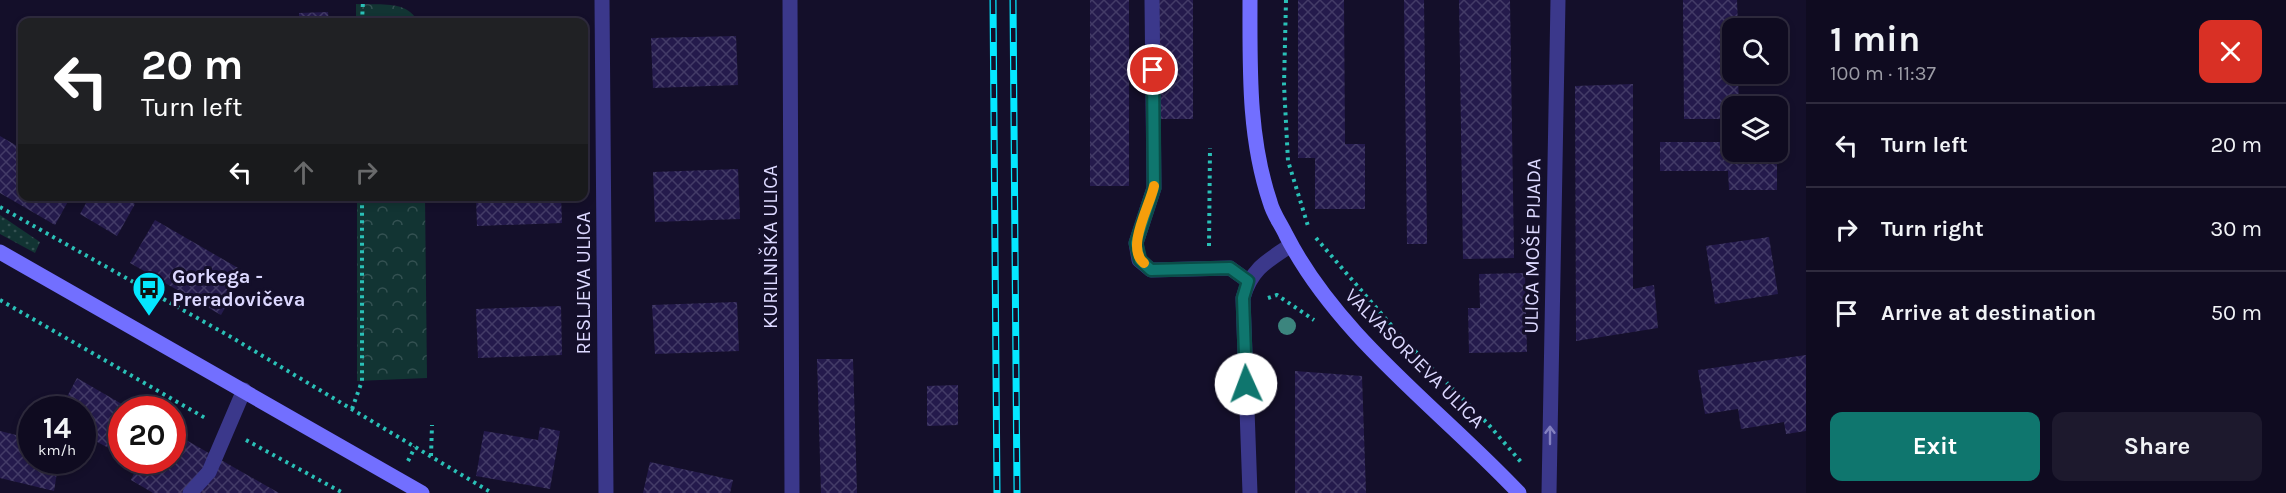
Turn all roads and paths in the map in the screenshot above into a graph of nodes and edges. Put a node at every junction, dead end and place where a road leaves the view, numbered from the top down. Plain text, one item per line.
1 (363, 0) edge
2 (602, 0) edge
3 (790, 0) edge
4 (1152, 0) edge
5 (1250, 0) edge
6 (1286, 0) edge
7 (1558, 0) edge
8 (362, 18) edge
9 (1210, 148) dead end
10 (362, 201) edge
11 (0, 207) edge
12 (1291, 245) junction
13 (1218, 251) dead end
14 (0, 252) edge
15 (1248, 281) junction
16 (0, 300) edge
17 (1265, 304) dead end
18 (1316, 322) dead end
19 (244, 390) junction
20 (352, 409) junction
21 (432, 425) dead end
22 (226, 429) junction
23 (415, 447) junction
24 (431, 456) junction
25 (408, 462) dead end
26 (1527, 470) dead end
27 (190, 493) edge
28 (343, 493) edge
29 (423, 493) edge
30 (492, 493) edge
31 (606, 493) edge
32 (792, 493) edge
33 (1250, 493) edge
34 (1519, 493) edge
35 (1549, 493) edge

1 - 8 path
2 - 31 street, RESLJEVA ULICA
3 - 32 street, KURILNIŠKA ULICA
4 - 15 street
5 - 12 street, VALVASORJEVA ULICA
6 - 26 path
35 -> 7 street, ULICA MOŠE PIJADA
9 - 13 path
10 - 20 path
11 - 20 path
12 - 15 street
12 - 34 street, VALVASORJEVA ULICA
14 - 19 street
15 - 33 street
16 - 22 path
17 - 18 path
19 - 22 street
19 - 29 street
20 - 23 path
21 - 24 path
22 - 27 street
22 - 28 path
23 - 24 path
23 - 25 path
24 - 30 path

